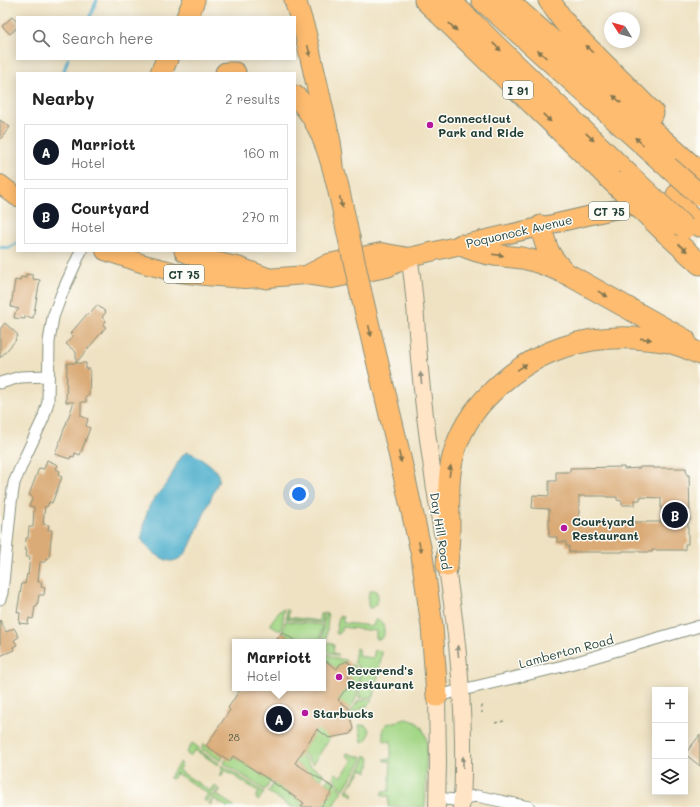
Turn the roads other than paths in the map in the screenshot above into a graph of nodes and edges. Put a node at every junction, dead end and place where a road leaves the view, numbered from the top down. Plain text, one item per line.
1 (194, 0) edge
2 (295, 0) edge
3 (426, 0) edge
4 (449, 0) edge
5 (482, 0) edge
6 (507, 0) edge
7 (549, 0) edge
8 (187, 16) edge
9 (168, 60) edge
10 (162, 72) edge
11 (296, 97) edge
12 (333, 166) junction
13 (685, 167) edge
14 (620, 178) junction
15 (0, 184) edge
16 (700, 190) edge
17 (677, 195) junction
18 (700, 195) edge
19 (16, 196) edge
20 (700, 209) edge
21 (541, 226) junction
22 (683, 229) edge
23 (700, 241) edge
24 (461, 245) junction
25 (81, 252) edge
26 (108, 252) edge
27 (187, 252) edge
28 (409, 256) junction
29 (700, 264) edge
30 (569, 275) junction
31 (266, 278) junction
32 (700, 349) edge
33 (700, 354) edge
34 (48, 376) junction
35 (0, 384) edge
36 (447, 566) junction
37 (0, 599) edge
38 (700, 626) edge
39 (462, 689) junction
40 (437, 696) junction
41 (437, 803) edge
42 (464, 805) edge
43 (529, 807) edge

1 - 8 highway
2 -> 12 highway
3 -> 14 highway, I 91
4 -> 14 highway
13 -> 5 highway
13 -> 6 highway
13 -> 7 highway
9 - 10 highway
11 - 12 highway
12 -> 40 highway, bridge
13 - 18 highway, bridge
14 - 22 highway, I 91, bridge
15 - 19 main road
16 - 17 main road, Poquonock Avenue / CT 75
17 - 20 highway
17 - 21 main road, Poquonock Avenue / CT 75
17 - 22 highway
21 - 24 main road, Poquonock Avenue / CT 75
21 - 30 highway
22 - 23 highway
22 -> 29 highway, I 91
24 - 28 main road, Poquonock Avenue / CT 75
24 -> 30 highway
25 - 34 street
26 - 31 main road, Poquonock Avenue / CT 75
27 - 31 highway
28 - 31 main road, Poquonock Avenue / CT 75
36 -> 28 main road, Day Hill Road
30 -> 32 highway
36 -> 33 highway
34 - 35 street
34 - 37 street
39 -> 36 main road, Day Hill Road
38 - 39 street, Lamberton Road
39 - 40 street, Lamberton Road
42 -> 39 main road, Day Hill Road
40 - 41 main road
41 - 42 street
42 - 43 street

